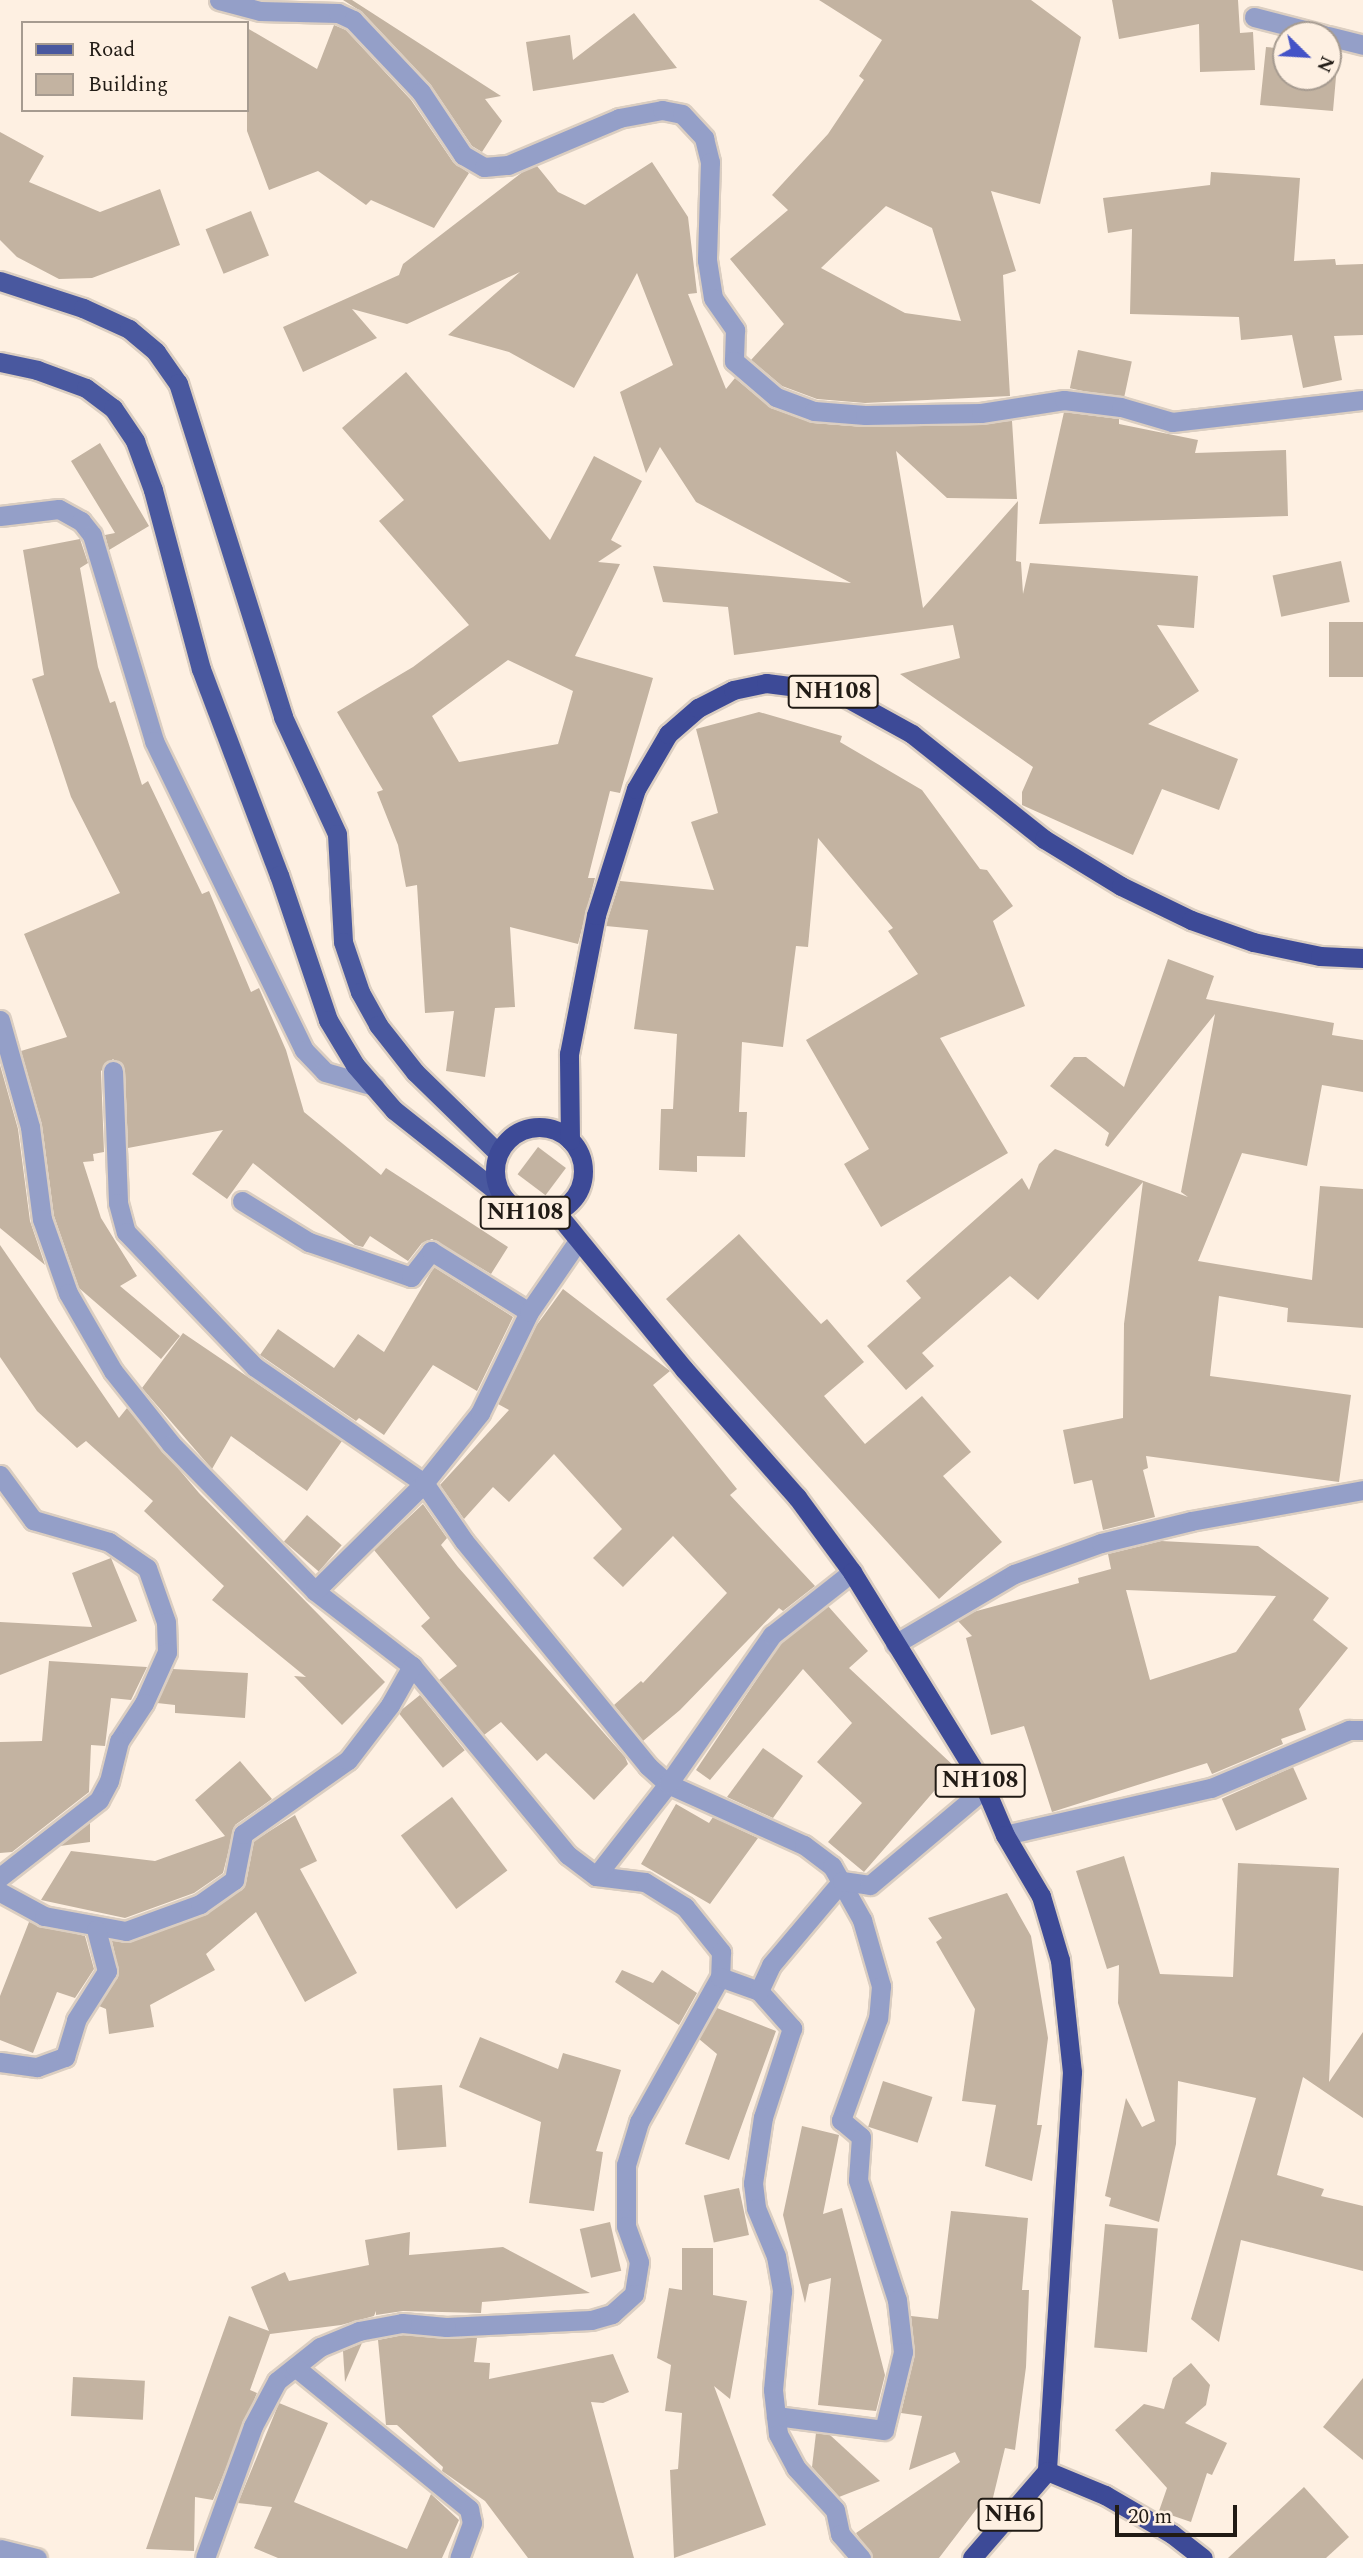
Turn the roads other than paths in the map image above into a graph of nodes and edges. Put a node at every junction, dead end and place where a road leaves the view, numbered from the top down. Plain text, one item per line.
1 (219, 0) edge
2 (1254, 18) dead end
3 (1272, 22) edge
4 (1342, 40) edge
5 (1363, 45) edge
6 (0, 281) edge
7 (0, 362) edge
8 (1363, 400) edge
9 (0, 516) edge
10 (1363, 958) edge
11 (0, 1020) edge
12 (113, 1071) dead end
13 (373, 1086) junction
14 (570, 1140) junction
15 (498, 1153) junction
16 (500, 1194) junction
17 (242, 1201) dead end
18 (556, 1212) junction
19 (578, 1241) junction
20 (529, 1312) junction
21 (0, 1475) edge
22 (424, 1483) junction
23 (1363, 1490) edge
24 (852, 1572) junction
25 (315, 1591) junction
26 (895, 1644) junction
27 (412, 1666) junction
28 (1363, 1730) edge
29 (668, 1784) junction
30 (985, 1788) junction
31 (1005, 1835) junction
32 (596, 1876) junction
33 (0, 1877) edge
34 (842, 1881) junction
35 (0, 1892) edge
36 (96, 1929) junction
37 (720, 1977) junction
38 (759, 1991) junction
39 (0, 2062) edge
40 (295, 2367) junction
41 (776, 2416) junction
42 (1047, 2471) junction
43 (0, 2549) edge
44 (37, 2558) edge
45 (205, 2558) edge
46 (459, 2558) edge
47 (861, 2558) edge
48 (972, 2558) edge
49 (1203, 2558) edge

1 - 8 street
2 - 3 street
4 - 5 street
6 - 15 main road
7 - 13 main road
9 - 13 street
10 - 14 highway, NH108
11 - 25 street
12 - 22 street
13 - 16 main road
14 - 15 highway
14 - 18 highway, NH108
15 - 16 highway, NH108
16 - 18 highway, NH108
17 - 20 street
18 - 19 highway, NH108
19 - 20 street
19 - 24 highway, NH108
20 - 22 street
21 - 33 street
22 - 25 street
22 - 29 street
23 - 26 street
24 - 26 highway, NH108
24 - 29 street
25 - 27 street
26 - 30 highway, NH108
27 - 32 street
27 - 36 street
28 - 31 street
29 - 32 street
29 - 34 street
30 - 31 highway, NH108
30 - 34 street
31 - 42 highway, NH108
32 - 37 street
34 - 38 street
34 - 41 street
35 - 36 street
36 - 39 street
37 - 38 street
37 - 40 street
38 - 41 street
40 - 45 street
40 - 46 street
41 - 47 street
42 - 48 highway, NH6
42 - 49 highway, NH6
43 - 44 street

